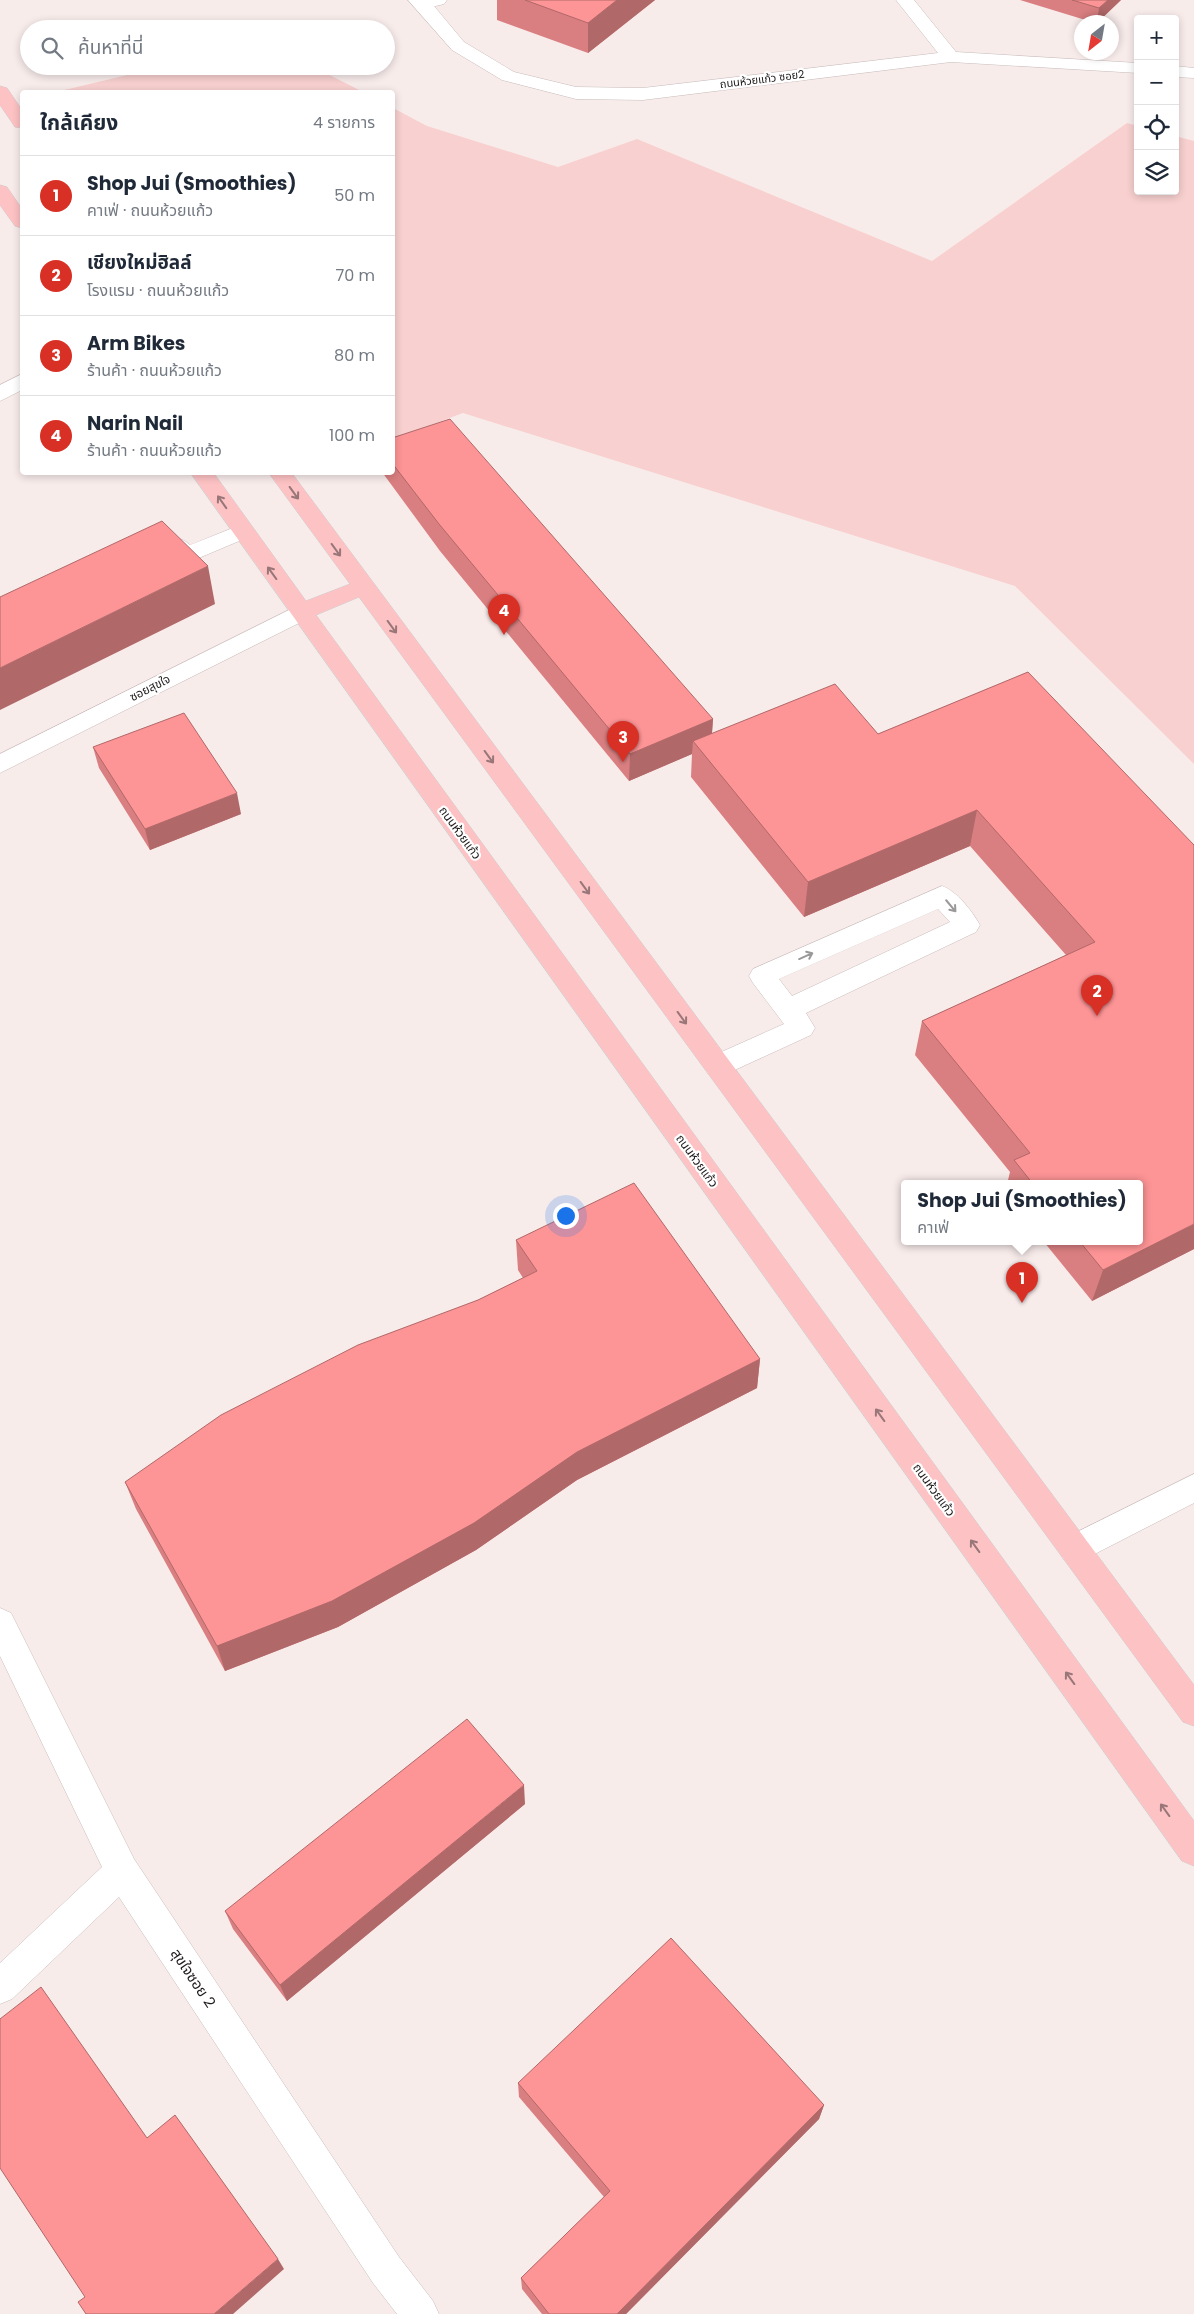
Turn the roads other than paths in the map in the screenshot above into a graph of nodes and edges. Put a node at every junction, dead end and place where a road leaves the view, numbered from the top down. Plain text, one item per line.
1 (905, 0) edge
2 (426, 1) edge
3 (951, 57) junction
4 (1134, 68) edge
5 (1179, 71) edge
6 (1194, 73) edge
7 (0, 92) edge
8 (20, 120) edge
9 (0, 191) edge
10 (20, 219) edge
11 (20, 382) edge
12 (0, 394) edge
13 (203, 475) edge
14 (281, 475) edge
15 (243, 531) junction
16 (141, 561) edge
17 (363, 587) junction
18 (301, 612) junction
19 (0, 764) edge
20 (788, 1010) junction
21 (718, 1066) junction
22 (1194, 1488) edge
23 (1074, 1549) junction
24 (0, 1623) edge
25 (1194, 1711) edge
26 (1194, 1850) edge
27 (122, 1871) junction
28 (0, 1987) edge
29 (420, 2314) edge

1 - 3 street
2 - 3 street, ถนนห้วยแก้ว ซอย2
3 - 4 street, ถนนห้วยแก้ว ซอย2
5 - 6 street
7 - 8 main road
9 - 10 main road
11 - 12 street
15 -> 13 main road, ถนนห้วยแก้ว
14 -> 17 main road
15 - 16 street
18 -> 15 main road, ถนนห้วยแก้ว
17 - 18 main road
17 -> 21 main road
18 - 19 street, ซอยสุขใจ
26 -> 18 main road, ถนนห้วยแก้ว
20 -> 20 street
20 - 21 street
21 - 23 main road
22 - 23 street
23 - 25 main road
24 - 27 street, สุขใจซอย 2
27 - 28 street
27 - 29 street, สุขใจซอย 2

